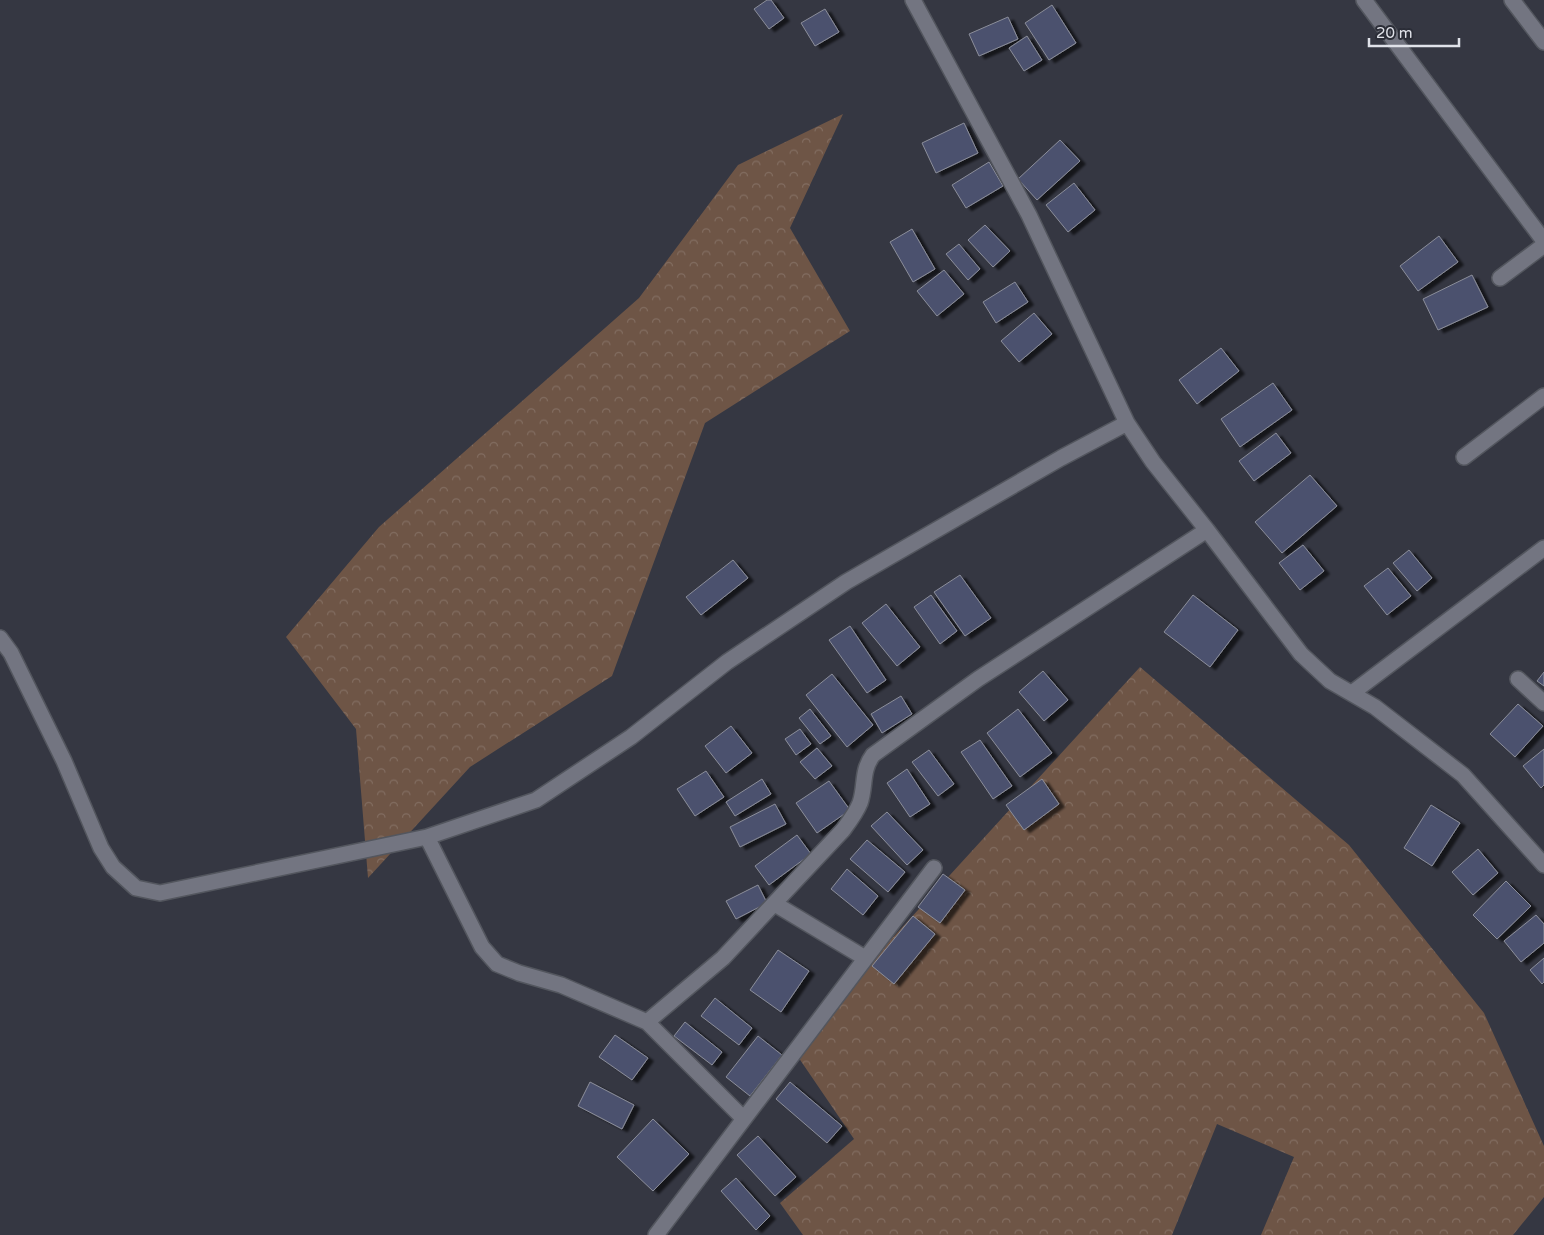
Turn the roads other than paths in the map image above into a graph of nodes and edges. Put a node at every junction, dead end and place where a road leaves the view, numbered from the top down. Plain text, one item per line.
1 (913, 0) edge
2 (1364, 0) edge
3 (1512, 0) edge
4 (1544, 42) edge
5 (1544, 241) edge
6 (1544, 245) edge
7 (1500, 278) dead end
8 (1544, 396) edge
9 (1127, 422) junction
10 (1464, 457) dead end
11 (1207, 530) junction
12 (1544, 548) edge
13 (0, 638) edge
14 (1518, 679) dead end
15 (1352, 693) junction
16 (1544, 703) edge
17 (427, 837) junction
18 (1544, 865) edge
19 (934, 868) dead end
20 (775, 904) junction
21 (865, 958) junction
22 (647, 1022) junction
23 (743, 1118) junction
24 (656, 1235) edge

1 - 9 street
2 - 5 street
3 - 4 street
6 - 7 street
8 - 10 street
9 - 11 street
9 - 17 street
11 - 15 street
11 - 20 street
12 - 15 street
13 - 17 street
14 - 16 street
15 - 18 street
17 - 22 street
19 - 21 street
20 - 21 street
20 - 22 street
21 - 23 street
22 - 23 street
23 - 24 street

